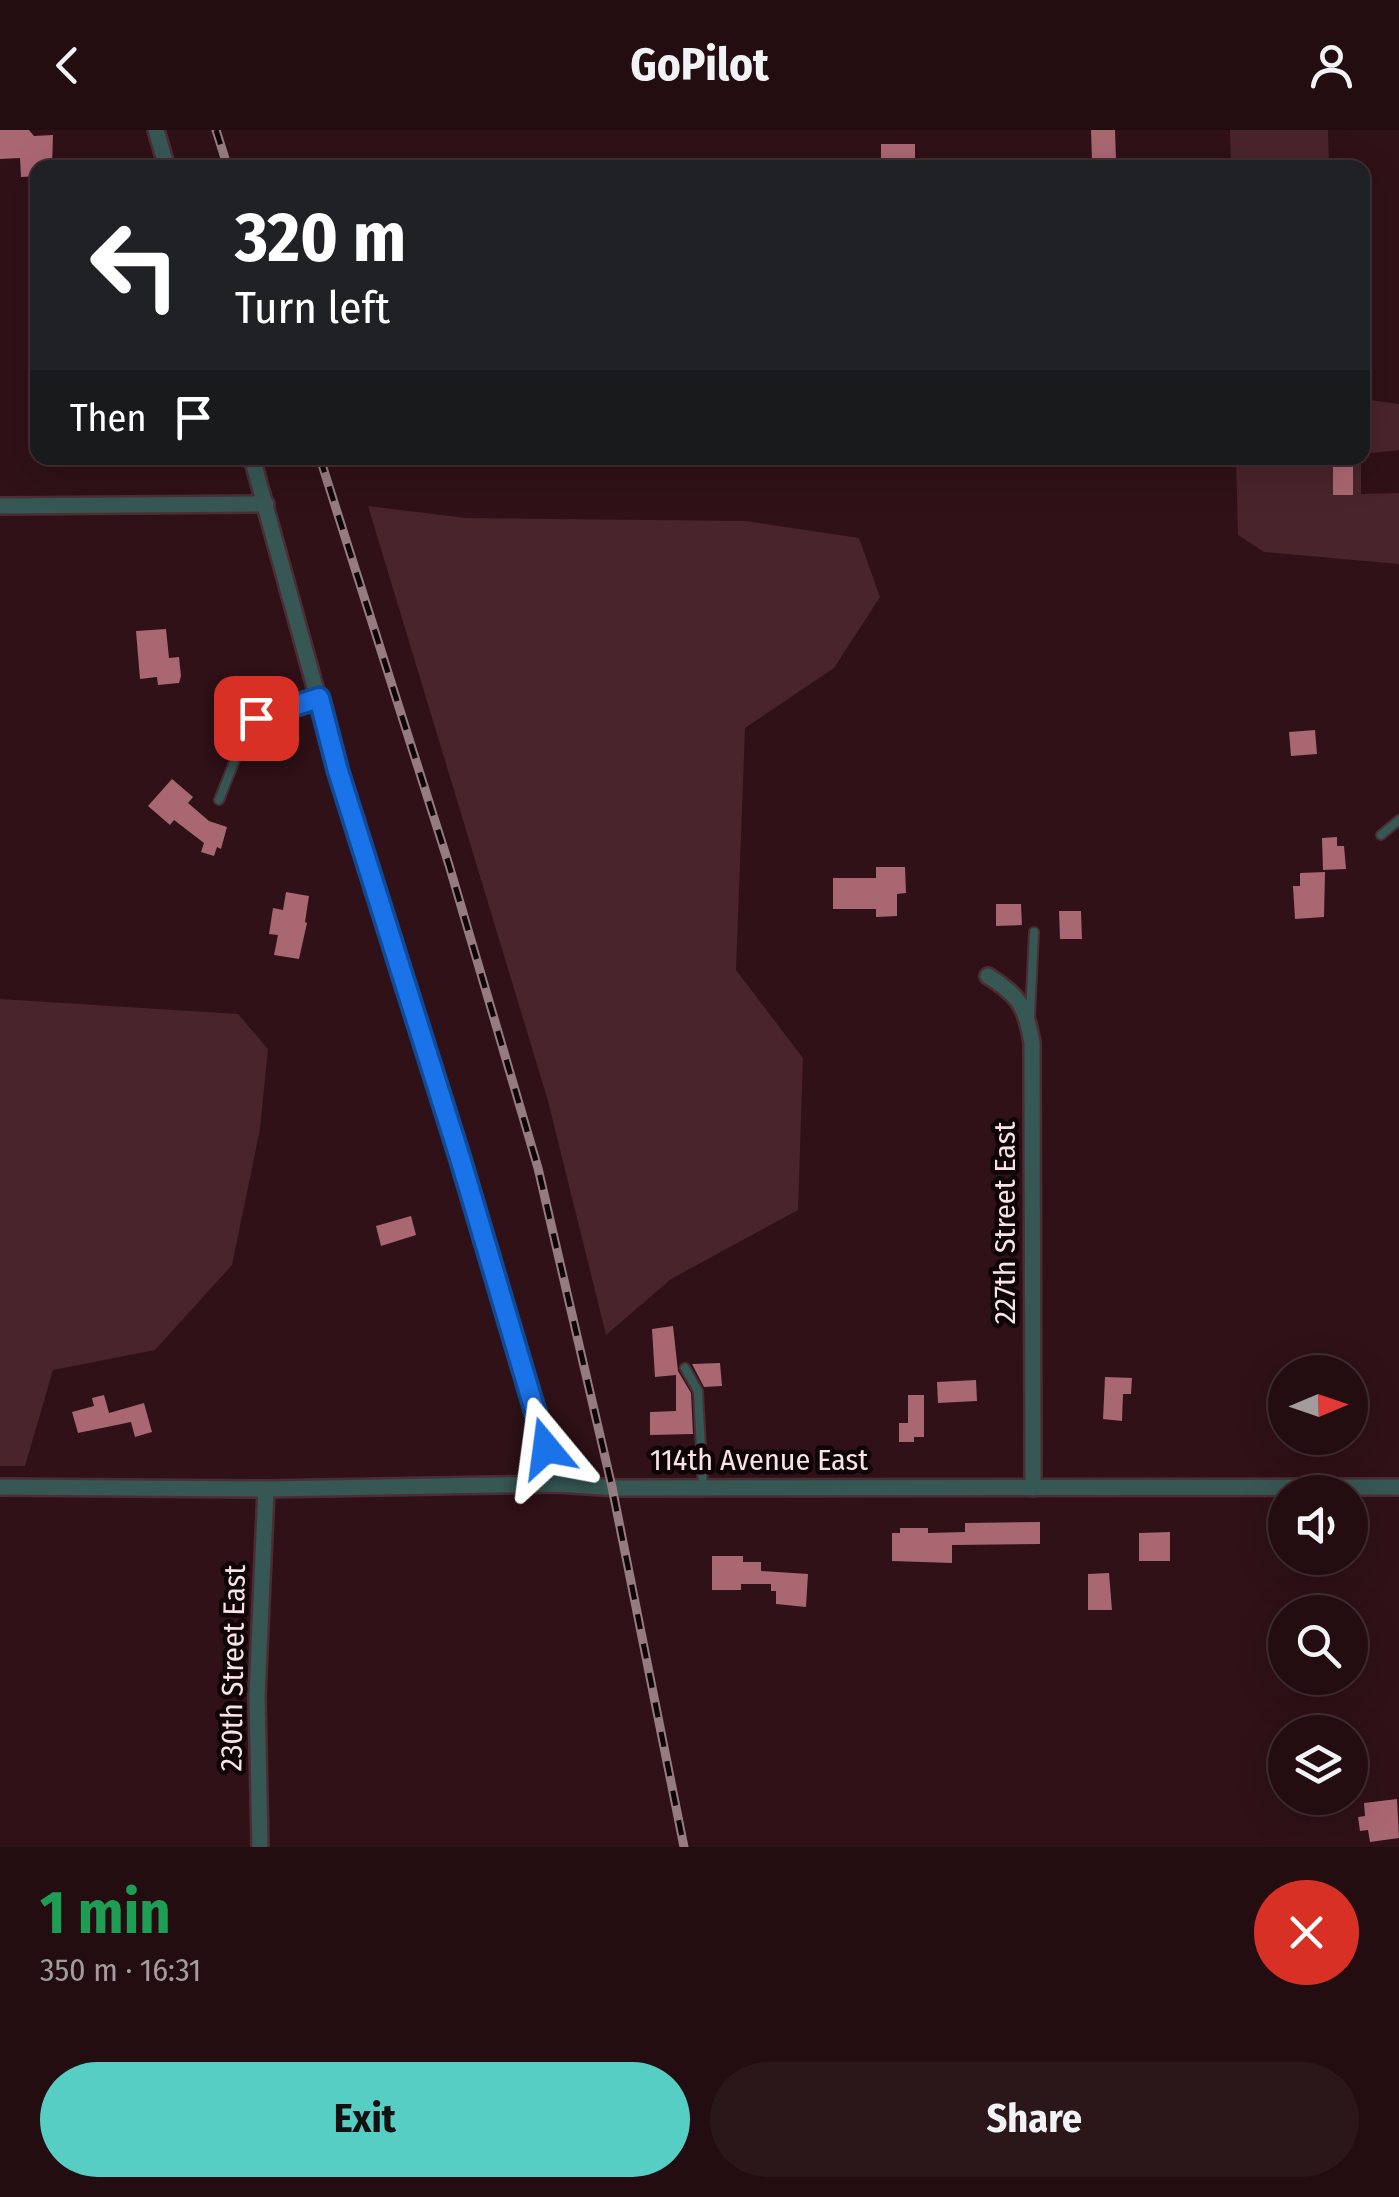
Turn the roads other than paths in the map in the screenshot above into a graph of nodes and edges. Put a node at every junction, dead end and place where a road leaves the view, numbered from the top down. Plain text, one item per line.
1 (156, 130) edge
2 (165, 160) edge
3 (254, 465) edge
4 (266, 504) junction
5 (0, 506) edge
6 (319, 698) junction
7 (219, 800) dead end
8 (1399, 820) edge
9 (1381, 835) dead end
10 (1034, 932) dead end
11 (988, 976) dead end
12 (1030, 1026) junction
13 (685, 1368) dead end
14 (557, 1484) junction
15 (0, 1486) edge
16 (703, 1488) junction
17 (1033, 1488) junction
18 (1399, 1488) edge
19 (266, 1489) junction
20 (260, 1847) edge

1 - 2 street
3 - 4 street
4 - 5 street
4 - 6 street
6 - 7 lane
6 - 14 street
8 - 9 lane
10 - 12 lane
11 - 12 street
12 - 17 street, 227th Street East
13 - 16 lane
14 - 16 street, 114th Avenue East
14 - 19 street, 114th Avenue East
15 - 19 street, 114th Avenue East
16 - 17 street, 114th Avenue East
17 - 18 street, 114th Avenue East
19 - 20 street, 230th Street East

